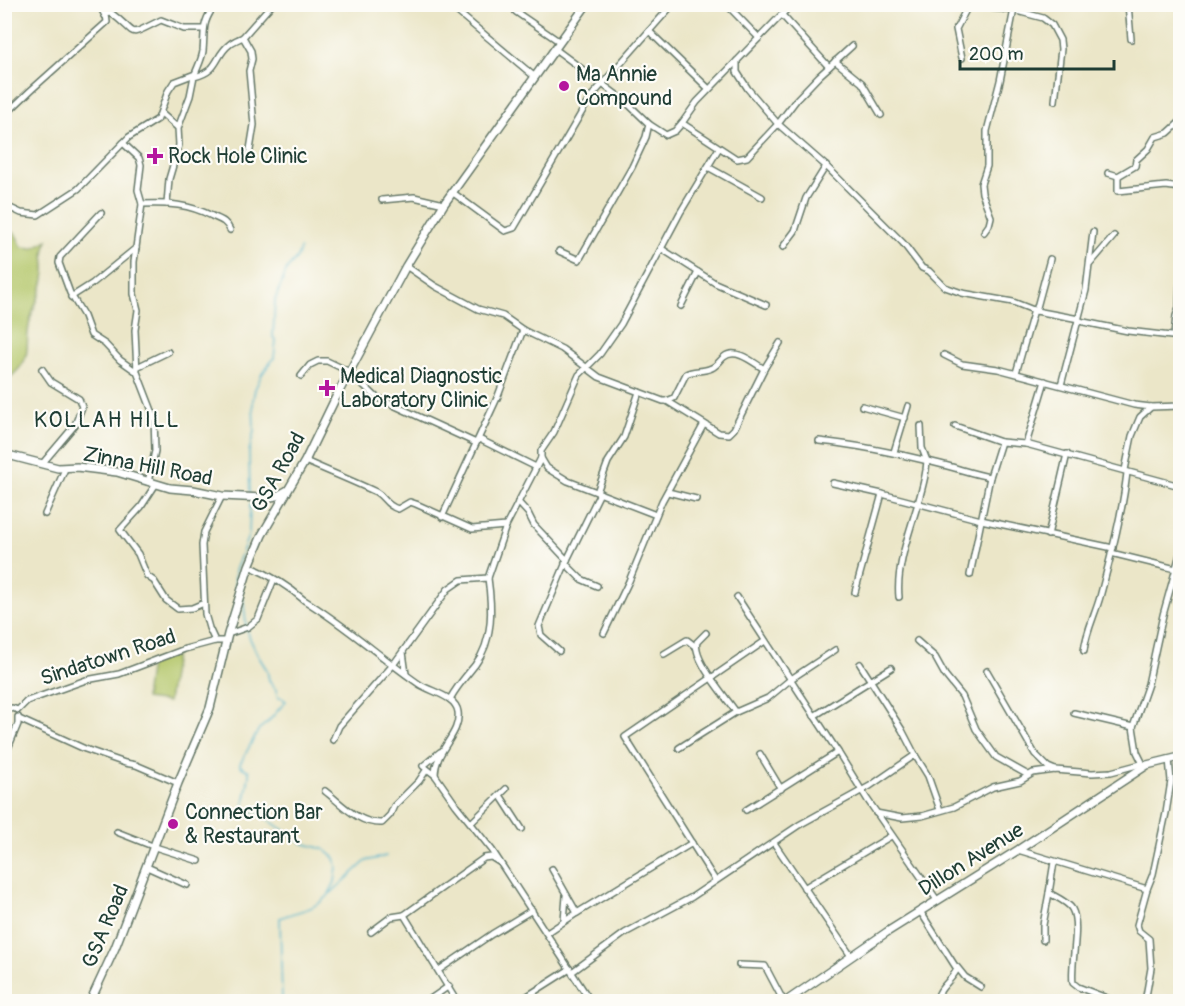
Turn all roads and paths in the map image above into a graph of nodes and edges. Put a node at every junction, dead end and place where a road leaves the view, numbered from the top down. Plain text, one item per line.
1 (99, 4) edge
2 (216, 4) edge
3 (272, 4) edge
4 (448, 4) edge
5 (587, 4) edge
6 (673, 4) edge
7 (726, 4) edge
8 (792, 4) edge
9 (1128, 4) edge
10 (965, 5) edge
11 (1014, 7) edge
12 (516, 12) dead end
13 (782, 15) junction
14 (107, 22) junction
15 (203, 29) junction
16 (650, 31) junction
17 (243, 37) junction
18 (759, 38) junction
19 (1131, 39) dead end
20 (560, 42) junction
21 (852, 46) dead end
22 (555, 49) junction
23 (962, 58) dead end
24 (737, 61) junction
25 (835, 61) junction
26 (829, 67) junction
27 (730, 68) junction
28 (737, 72) junction
29 (194, 76) junction
30 (535, 77) junction
31 (603, 84) junction
32 (709, 89) junction
33 (1055, 101) dead end
34 (161, 113) junction
35 (881, 114) dead end
36 (4, 116) edge
37 (1180, 122) edge
38 (682, 123) junction
39 (649, 124) junction
40 (778, 124) junction
41 (178, 128) junction
42 (123, 143) junction
43 (720, 148) junction
44 (249, 156) dead end
45 (826, 165) junction
46 (708, 167) junction
47 (1108, 173) dead end
48 (1118, 176) junction
49 (1180, 188) edge
50 (452, 192) junction
51 (762, 197) dead end
52 (382, 200) dead end
53 (142, 204) junction
54 (167, 204) junction
55 (444, 204) junction
56 (4, 205) edge
57 (101, 213) dead end
58 (230, 231) dead end
59 (984, 232) dead end
60 (1094, 232) dead end
61 (1114, 237) dead end
62 (783, 247) dead end
63 (136, 248) junction
64 (662, 249) junction
65 (559, 251) dead end
66 (1050, 259) dead end
67 (1089, 265) junction
68 (406, 267) junction
69 (698, 272) junction
70 (1180, 284) edge
71 (71, 297) junction
72 (1180, 304) edge
73 (766, 305) dead end
74 (681, 306) dead end
75 (1035, 310) junction
76 (1079, 320) junction
77 (523, 330) junction
78 (1177, 337) edge
79 (780, 343) dead end
80 (168, 352) dead end
81 (944, 355) dead end
82 (587, 367) junction
83 (42, 369) dead end
84 (764, 369) junction
85 (137, 370) junction
86 (350, 372) junction
87 (1016, 374) junction
88 (301, 376) dead end
89 (1045, 381) junction
90 (1062, 385) junction
91 (639, 392) junction
92 (667, 401) junction
93 (862, 406) dead end
94 (908, 406) dead end
95 (1180, 406) edge
96 (1151, 407) junction
97 (905, 418) junction
98 (704, 424) junction
99 (921, 426) dead end
100 (955, 426) dead end
101 (477, 441) junction
102 (819, 441) dead end
103 (1001, 442) junction
104 (1026, 444) junction
105 (894, 452) junction
106 (4, 454) edge
107 (1066, 454) junction
108 (541, 458) junction
109 (305, 461) junction
110 (927, 461) junction
111 (42, 464) junction
112 (536, 468) junction
113 (65, 469) junction
114 (1126, 471) junction
115 (990, 477) junction
116 (152, 483) junction
117 (833, 483) dead end
118 (1180, 486) edge
119 (287, 491) junction
120 (668, 492) junction
121 (598, 493) junction
122 (882, 494) junction
123 (222, 496) junction
124 (696, 499) dead end
125 (518, 502) junction
126 (918, 504) junction
127 (45, 514) dead end
128 (656, 515) junction
129 (442, 517) junction
130 (981, 520) junction
131 (506, 526) junction
132 (1048, 535) junction
133 (1112, 551) junction
134 (1180, 554) edge
135 (566, 561) junction
136 (249, 566) junction
137 (1178, 569) edge
138 (970, 575) dead end
139 (488, 578) junction
140 (274, 579) junction
141 (597, 586) dead end
142 (855, 592) dead end
143 (737, 597) dead end
144 (899, 597) dead end
145 (204, 603) junction
146 (604, 633) dead end
147 (706, 633) dead end
148 (227, 637) junction
149 (215, 641) junction
150 (765, 641) junction
151 (917, 641) dead end
152 (696, 647) junction
153 (835, 650) dead end
154 (560, 651) dead end
155 (1084, 651) dead end
156 (403, 652) junction
157 (664, 654) dead end
158 (860, 664) dead end
159 (393, 665) junction
160 (891, 668) dead end
161 (987, 672) dead end
162 (406, 674) junction
163 (712, 677) junction
164 (791, 679) junction
165 (870, 680) junction
166 (450, 699) junction
167 (18, 710) junction
168 (4, 711) edge
169 (736, 712) junction
170 (1074, 713) dead end
171 (814, 716) junction
172 (19, 719) junction
173 (1133, 727) junction
174 (333, 740) dead end
175 (680, 748) dead end
176 (440, 751) junction
177 (838, 753) junction
178 (760, 754) dead end
179 (915, 755) junction
180 (1180, 757) edge
181 (4, 758) edge
182 (1169, 759) junction
183 (1144, 764) junction
184 (427, 768) junction
185 (1055, 770) junction
186 (435, 775) junction
187 (1028, 775) junction
188 (178, 783) junction
189 (506, 789) dead end
190 (782, 789) junction
191 (325, 791) dead end
192 (861, 791) junction
193 (500, 795) junction
194 (746, 810) dead end
195 (940, 810) junction
196 (876, 813) junction
197 (471, 823) junction
198 (522, 829) dead end
199 (117, 832) dead end
200 (891, 836) junction
201 (692, 843) junction
202 (774, 843) junction
203 (155, 847) junction
204 (1018, 850) junction
205 (199, 861) dead end
206 (1054, 862) junction
207 (501, 863) junction
208 (147, 867) junction
209 (552, 869) dead end
210 (716, 880) junction
211 (187, 885) dead end
212 (804, 888) junction
213 (1147, 889) junction
214 (1049, 892) junction
215 (566, 894) junction
216 (937, 900) junction
217 (532, 910) junction
218 (920, 911) junction
219 (577, 913) junction
220 (404, 915) junction
221 (564, 921) junction
222 (370, 932) dead end
223 (547, 933) junction
224 (1043, 939) dead end
225 (851, 957) junction
226 (739, 965) dead end
227 (956, 966) junction
228 (439, 970) junction
229 (571, 971) junction
230 (449, 986) junction
231 (981, 987) dead end
232 (1090, 992) junction
233 (90, 1002) edge
234 (426, 1002) edge
235 (457, 1002) edge
236 (518, 1002) edge
237 (591, 1002) edge
238 (784, 1002) edge
239 (937, 1002) edge
240 (1091, 1002) edge
241 (1117, 1002) edge
242 (1145, 1002) edge

1 - 14 street
2 - 15 street
3 - 17 street
4 - 30 street
5 - 20 street, GSA Road
6 - 16 street
7 - 18 street
8 - 13 street
9 - 19 street
10 - 11 street
10 - 23 street
11 - 33 street
11 - 59 street
12 - 20 street
13 - 18 street
13 - 26 street
14 - 15 street
14 - 36 street
15 - 29 street
16 - 31 street
16 - 32 street
17 - 29 street
17 - 44 street
18 - 24 street
20 - 22 street, GSA Road
21 - 25 street
22 - 30 street, GSA Road
22 - 31 street
24 - 27 street
24 - 28 street
25 - 26 street
25 - 35 street
26 - 40 street
27 - 28 street
27 - 32 street
28 - 40 street
29 - 34 street
29 - 41 street
30 - 50 street, GSA Road
31 - 39 street
31 - 50 street
32 - 38 street
34 - 41 street
34 - 42 street
37 - 48 street
38 - 39 street
38 - 43 street
39 - 65 street
40 - 43 street
40 - 45 street
41 - 54 street
42 - 53 street
42 - 56 street
43 - 46 street
45 - 62 street
45 - 75 street
46 - 51 street
46 - 64 street
47 - 48 street
48 - 49 street
50 - 55 street, GSA Road
52 - 55 street
53 - 54 street
53 - 63 street
54 - 58 street
55 - 68 street, GSA Road
57 - 71 street
60 - 67 street
61 - 67 street
63 - 71 street
63 - 85 street
64 - 69 street
64 - 82 street
66 - 75 street
67 - 76 street
68 - 77 street
68 - 86 street, GSA Road
69 - 73 street
69 - 74 street
70 - 72 street
71 - 85 street
72 - 78 street
75 - 76 street
75 - 87 street
76 - 78 street
76 - 90 street
77 - 82 street
77 - 101 street
79 - 84 street
80 - 85 street
81 - 87 street
82 - 91 street
82 - 108 street
83 - 111 street
84 - 92 street
84 - 98 street
85 - 116 street
86 - 88 street
86 - 101 street
86 - 109 street, GSA Road
87 - 89 street
89 - 90 street
89 - 104 street
90 - 96 street
91 - 92 street
91 - 121 street
92 - 98 street
93 - 97 street
94 - 97 street
95 - 96 street
96 - 114 street
97 - 105 street
98 - 120 street
99 - 110 street
100 - 103 street
101 - 112 street
101 - 129 street
102 - 105 street
103 - 104 street
103 - 115 street
104 - 107 street
105 - 110 street
106 - 111 street, Zinna Hill Road
107 - 114 street
107 - 132 street
108 - 112 street
108 - 121 street
109 - 119 street, GSA Road
109 - 129 street
110 - 115 street
110 - 126 street
111 - 113 street, Zinna Hill Road
112 - 125 street
113 - 116 street, Zinna Hill Road
113 - 127 street
114 - 118 street
114 - 133 street
115 - 130 street
116 - 123 street, Zinna Hill Road
116 - 145 street
117 - 122 street
119 - 123 street, Zinna Hill Road
119 - 136 street, GSA Road
120 - 124 street
120 - 128 street
121 - 128 street
121 - 135 street
122 - 126 street
122 - 142 street
123 - 145 street
125 - 131 street
125 - 135 street
126 - 130 street
126 - 144 street
128 - 146 street
129 - 131 street
130 - 132 street
130 - 138 street
131 - 139 street
132 - 133 street
133 - 137 street
133 - 155 street
134 - 137 street
135 - 141 street
135 - 154 street
136 - 140 street
136 - 148 street, GSA Road
137 - 173 street
139 - 156 street
139 - 166 street
140 - 148 street
140 - 159 street
143 - 150 street
145 - 149 street
147 - 152 street
148 - 149 street, Sindatown Road
148 - 188 street, GSA Road
149 - 167 street, Sindatown Road
150 - 163 street
150 - 164 street
151 - 187 street
152 - 157 street
152 - 163 street
153 - 164 street
156 - 159 street
156 - 162 street
158 - 165 street
159 - 162 street
159 - 174 street
160 - 165 street
161 - 185 street
162 - 166 street
163 - 169 street
163 - 201 street
164 - 169 street
164 - 171 street
165 - 171 street
165 - 179 street
166 - 176 street
167 - 168 street, Sindatown Road
167 - 172 street
169 - 175 street
170 - 173 street
171 - 177 street
172 - 181 street
172 - 188 street
173 - 183 street
176 - 184 street
176 - 186 street
177 - 190 street
177 - 192 street
178 - 190 street
179 - 192 street
179 - 195 street
180 - 182 street, Dillon Avenue
182 - 183 street, Dillon Avenue
182 - 213 street
183 - 185 street
183 - 204 street, Dillon Avenue
184 - 186 street
184 - 191 street
185 - 187 street
186 - 197 street
187 - 195 street
188 - 203 street, GSA Road
189 - 193 street
190 - 194 street
192 - 196 street
192 - 202 street
193 - 197 street
193 - 198 street
195 - 196 street
196 - 200 street
197 - 207 street
199 - 203 street
200 - 212 street
200 - 216 street
201 - 210 street
201 - 219 street
202 - 210 street
202 - 212 street
203 - 205 street
203 - 208 street, GSA Road
204 - 206 street
204 - 216 street, Dillon Avenue
206 - 213 street
206 - 214 street
207 - 217 street
207 - 220 street
208 - 211 street
208 - 233 street, GSA Road
209 - 215 street
210 - 229 street
212 - 225 street
213 - 242 street
214 - 224 street
214 - 232 street
215 - 219 street
215 - 221 street
216 - 218 street, Dillon Avenue
217 - 223 street
217 - 228 street
218 - 225 street, Dillon Avenue
218 - 227 street
219 - 221 street
220 - 222 street
220 - 228 street
221 - 223 street
223 - 229 street
225 - 238 street, Dillon Avenue
226 - 238 street
227 - 231 street
227 - 239 street
228 - 230 street
229 - 236 street
229 - 237 street
230 - 234 street
230 - 235 street
232 - 240 street
232 - 241 street

